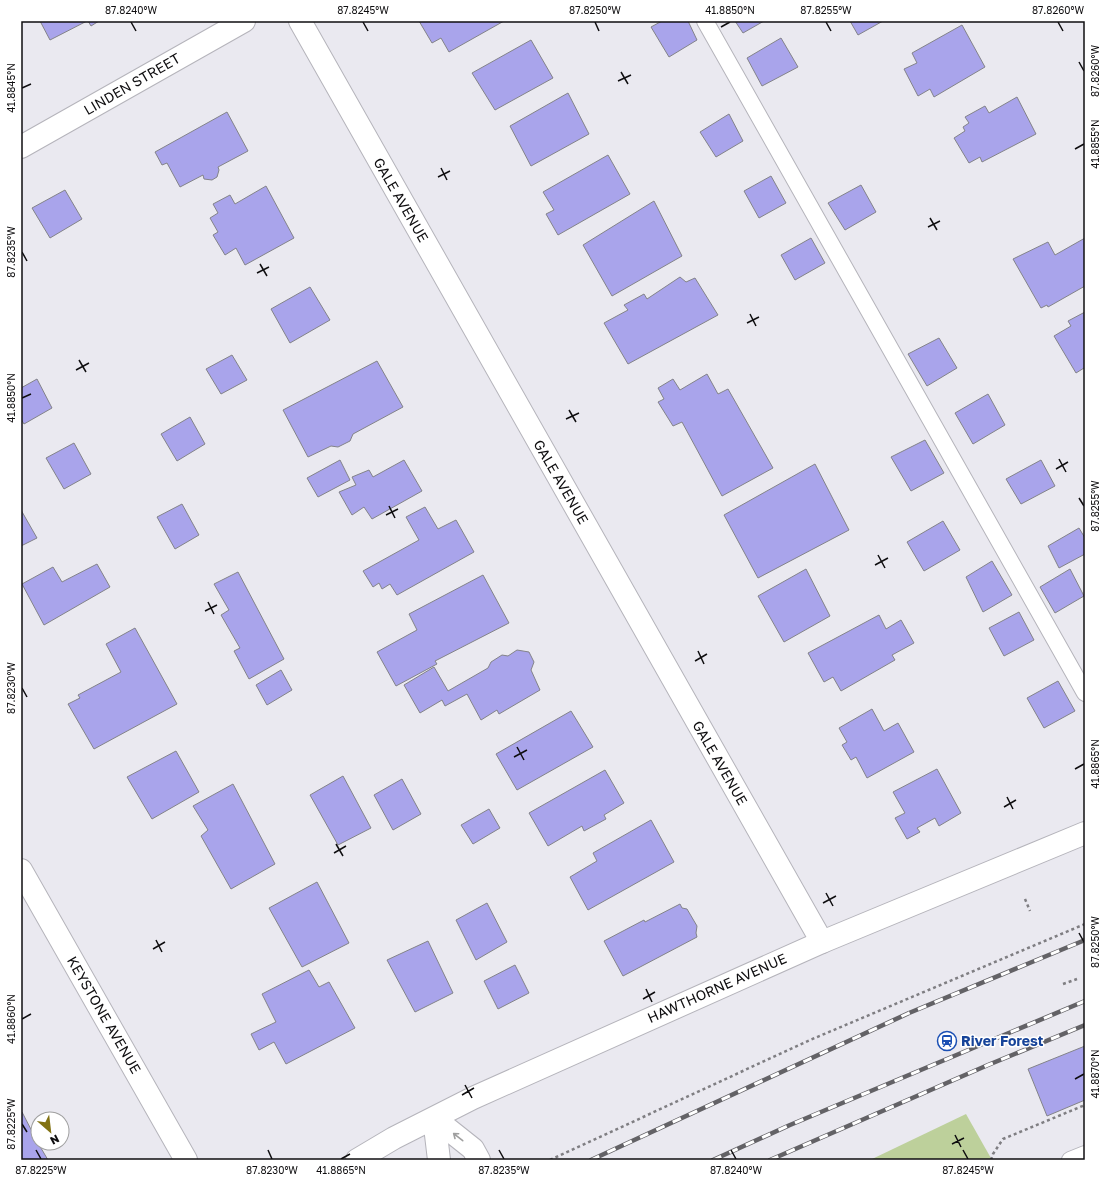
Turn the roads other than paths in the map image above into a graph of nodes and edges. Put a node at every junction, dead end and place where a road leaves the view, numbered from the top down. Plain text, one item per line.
1 (244, 21) edge
2 (300, 21) edge
3 (705, 21) edge
4 (21, 147) edge
5 (1085, 693) edge
6 (1085, 833) edge
7 (21, 870) edge
8 (822, 942) junction
9 (434, 1118) junction
10 (1085, 1154) edge
11 (186, 1160) edge
12 (358, 1160) edge
13 (439, 1160) edge
14 (479, 1160) edge
15 (1070, 1160) edge

1 - 4 street, LINDEN STREET
2 - 8 street, GALE AVENUE
3 - 5 lane
6 - 8 street, HAWTHORNE AVENUE
7 - 11 street, KEYSTONE AVENUE
8 - 9 street, HAWTHORNE AVENUE
9 - 12 street, HAWTHORNE AVENUE
9 - 13 street
14 -> 9 street
10 - 15 lane

